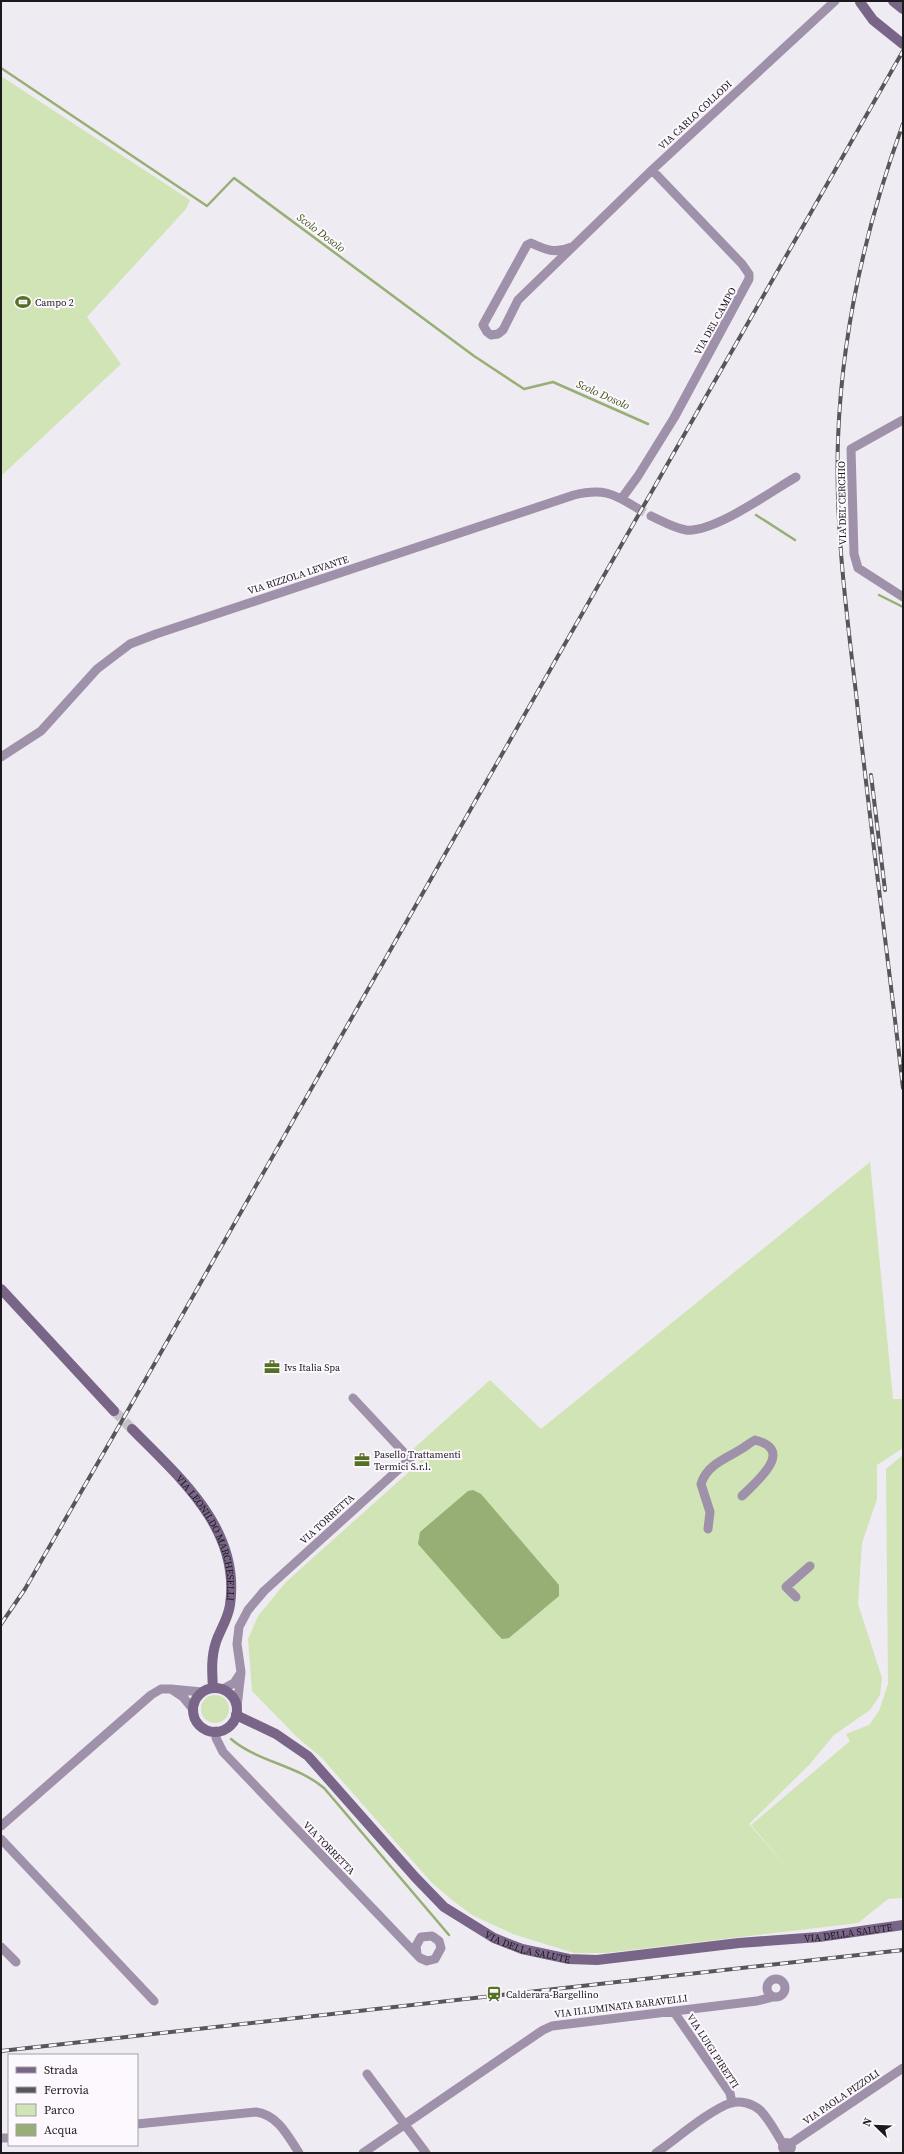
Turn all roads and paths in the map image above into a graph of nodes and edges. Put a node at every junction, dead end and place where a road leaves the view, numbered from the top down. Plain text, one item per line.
1 (835, 1) edge
2 (859, 1) edge
3 (893, 1) edge
4 (903, 9) edge
5 (903, 44) edge
6 (652, 170) junction
7 (571, 247) junction
8 (903, 420) edge
9 (796, 477) dead end
10 (622, 498) junction
11 (637, 508) tunnel mouth
12 (651, 516) tunnel mouth
13 (903, 597) edge
14 (1, 757) edge
15 (1, 1289) edge
16 (353, 1398) dead end
17 (114, 1410) tunnel mouth
18 (132, 1429) tunnel mouth
19 (742, 1496) dead end
20 (708, 1528) dead end
21 (810, 1566) dead end
22 (796, 1597) dead end
23 (241, 1672) junction
24 (218, 1688) junction
25 (171, 1689) junction
26 (202, 1692) junction
27 (193, 1709) junction
28 (236, 1711) junction
29 (216, 1732) junction
30 (1, 1826) edge
31 (1, 1840) edge
32 (903, 1924) edge
33 (402, 1940) junction
34 (419, 1940) junction
35 (1, 1947) edge
36 (417, 1954) junction
37 (16, 1962) dead end
38 (773, 1997) dead end
39 (154, 2001) dead end
40 (674, 2012) junction
41 (903, 2068) edge
42 (367, 2074) dead end
43 (732, 2103) junction
44 (138, 2124) edge
45 (404, 2125) junction
46 (776, 2134) junction
47 (790, 2148) edge
48 (662, 2151) edge
49 (299, 2153) edge
50 (363, 2153) edge
51 (426, 2153) edge

1 - 6 street, VIA CARLO COLLODI
2 - 5 street
3 - 4 street
6 - 7 street, VIA CARLO COLLODI
6 - 10 street, VIA DEL CAMPO
7 - 7 street, VIA CARLO COLLODI
8 - 13 street, VIA DEL CERCHIO
9 - 12 street
10 - 11 street, VIA RIZZOLA LEVANTE
10 - 14 street, VIA RIZZOLA LEVANTE
15 - 17 street
16 - 23 street, VIA TORRETTA
18 - 24 street, VIA LEONILDO MARCHESELLI
19 - 20 street
21 - 22 street
23 - 24 street
23 - 28 street, VIA TORRETTA
24 - 26 street
24 - 28 street
25 - 26 street
25 - 27 street
25 - 30 street
26 - 27 street
27 - 29 street
28 - 29 street
28 - 32 street, VIA DELLA SALUTE
29 - 33 street, VIA TORRETTA
31 - 39 street
33 - 34 street, VIA TORRETTA
33 - 36 street, VIA TORRETTA
34 - 36 street
34 - 36 street, VIA TORRETTA
35 - 37 street
38 - 40 street, VIA ILLUMINATA BARAVELLI
40 - 43 street, VIA LUIGI PIRETTI
40 - 45 street, VIA ILLUMINATA BARAVELLI
41 - 47 street, VIA PAOLA PIZZOLI
42 - 45 street
43 - 46 street
43 - 48 street
44 - 49 street
45 - 50 street, VIA ILLUMINATA BARAVELLI
45 - 51 street
46 - 47 street
46 - 47 street

